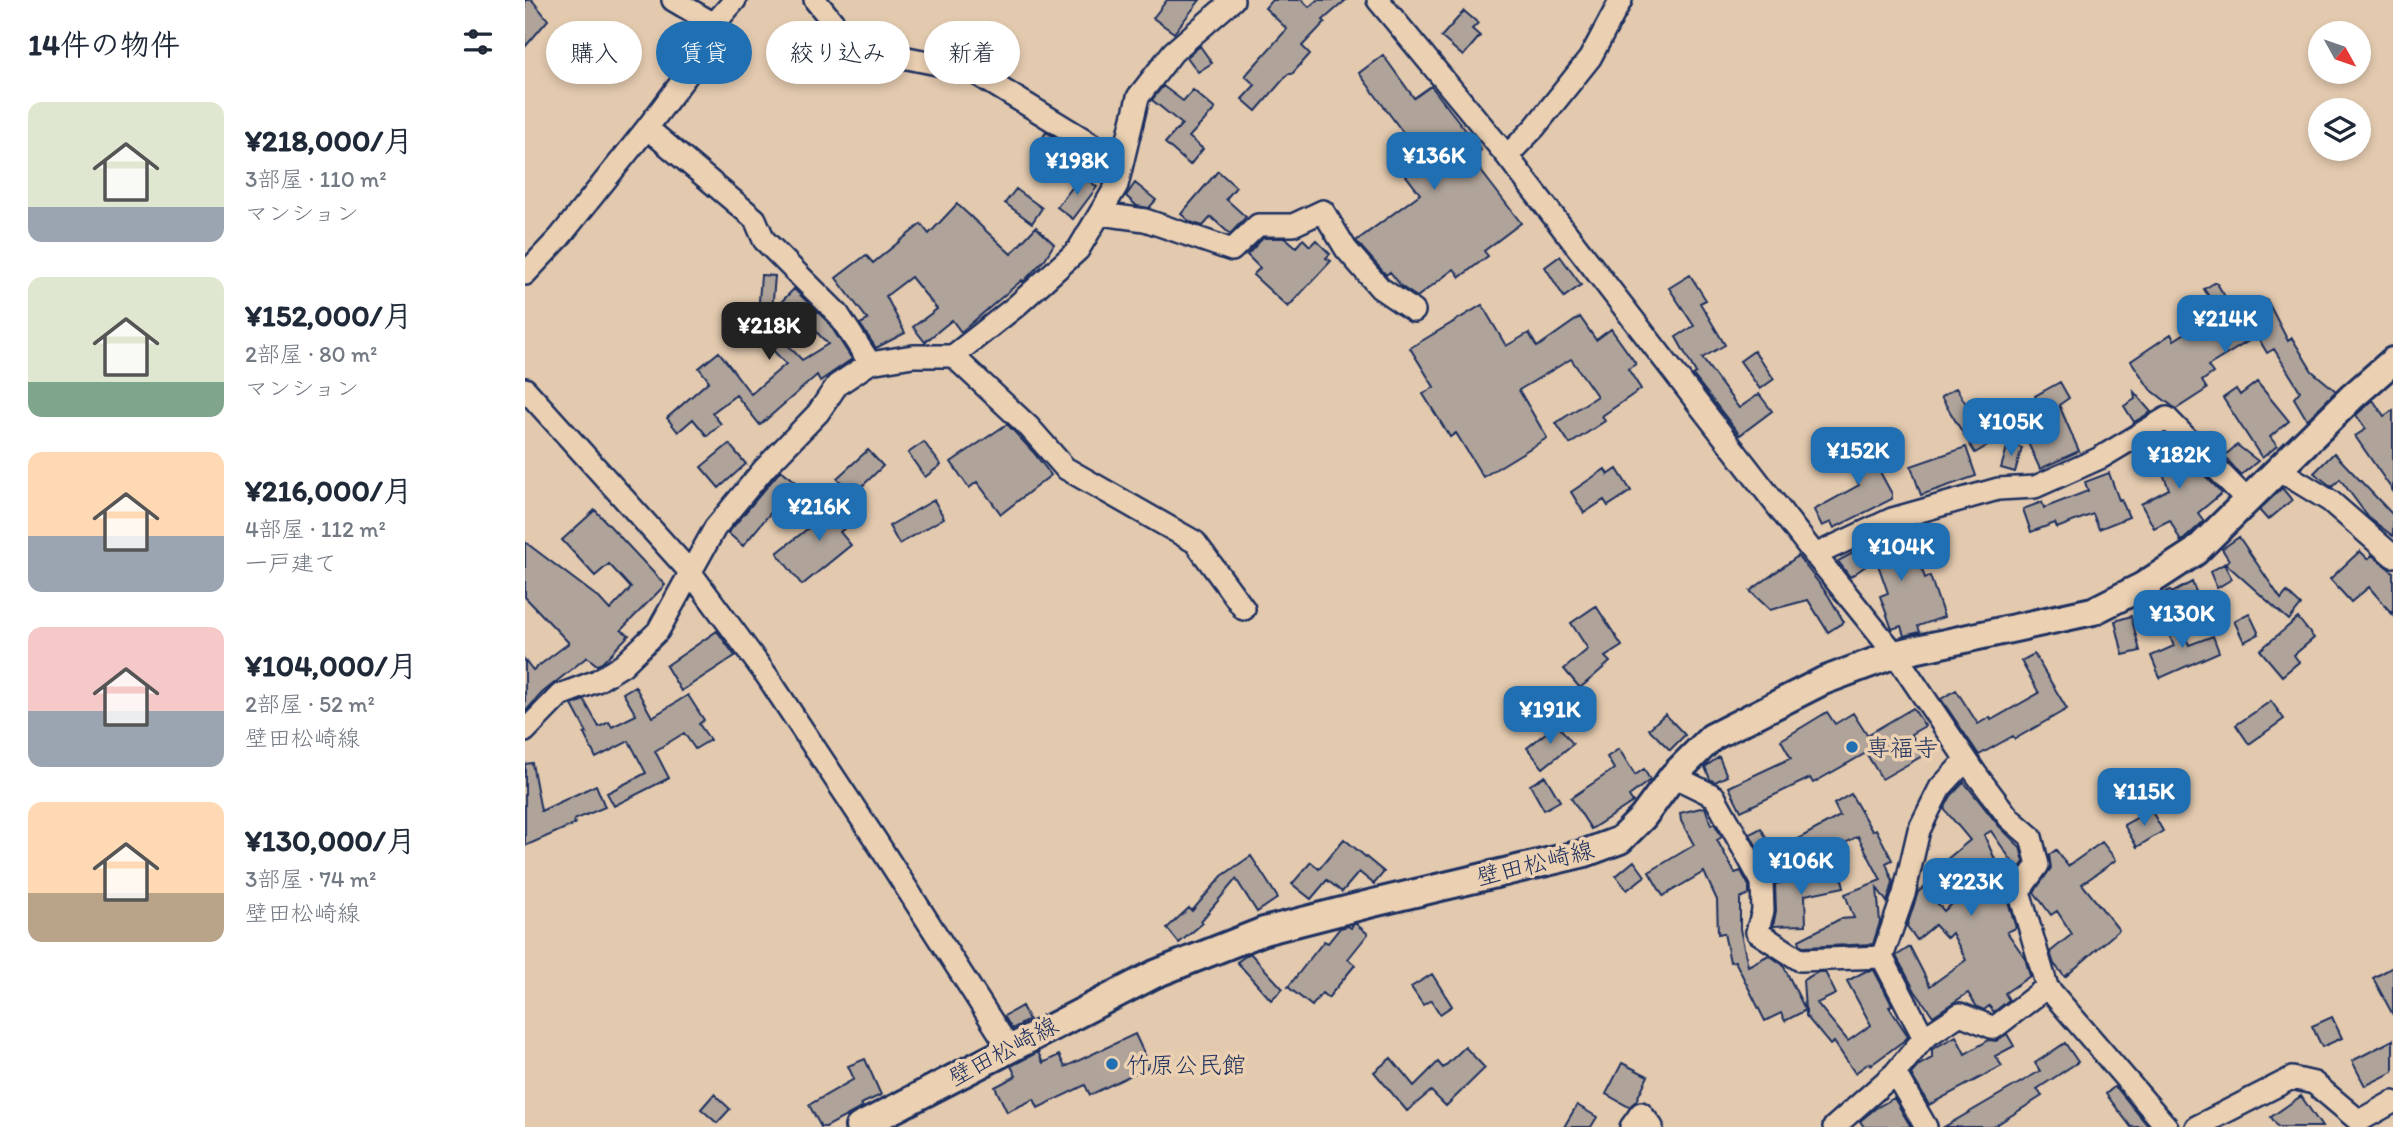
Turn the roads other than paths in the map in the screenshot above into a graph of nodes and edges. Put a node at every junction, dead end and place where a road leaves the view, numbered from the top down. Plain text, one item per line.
1 (673, 0) edge
2 (735, 0) edge
3 (815, 0) edge
4 (1233, 0) edge
5 (1378, 0) edge
6 (1621, 0) edge
7 (709, 21) edge
8 (717, 21) edge
9 (680, 84) edge
10 (647, 128) junction
11 (1507, 156) junction
12 (1121, 162) junction
13 (1101, 214) junction
14 (525, 274) edge
15 (1414, 311) dead end
16 (953, 356) junction
17 (2393, 361) edge
18 (870, 363) junction
19 (525, 389) edge
20 (2279, 470) junction
21 (2247, 500) junction
22 (1815, 555) junction
23 (2393, 556) edge
24 (691, 572) junction
25 (1244, 609) dead end
26 (1895, 654) junction
27 (525, 731) edge
28 (1966, 760) junction
29 (1673, 776) junction
30 (1882, 957) junction
31 (2047, 987) junction
32 (1924, 1038) junction
33 (1009, 1048) junction
34 (1895, 1073) junction
35 (2393, 1102) edge
36 (2359, 1124) edge
37 (859, 1127) edge
38 (1631, 1127) edge
39 (1652, 1127) edge
40 (1834, 1127) edge
41 (1926, 1127) edge
42 (2167, 1127) edge
43 (2196, 1127) edge

1 - 7 street
2 - 8 street
3 - 12 street
4 - 12 street
5 - 11 street
6 - 11 street
9 - 10 street
10 - 14 street
10 - 18 street
11 - 22 street
12 - 13 street
13 - 15 street
13 - 16 street
16 - 18 street
16 - 25 street
17 - 20 main road, 壁田松崎線
18 - 24 street
19 - 24 street
20 - 21 main road, 壁田松崎線
20 - 23 street
21 - 22 street
21 - 26 main road, 壁田松崎線
22 - 26 street
24 - 27 street
24 - 33 street
26 - 28 street
26 - 29 main road, 壁田松崎線
28 - 30 street
28 - 31 street
29 - 30 street
29 - 33 main road, 壁田松崎線
30 - 32 street
31 - 32 street
31 - 42 street
32 - 34 street
33 - 37 main road, 壁田松崎線
34 - 40 street
34 - 41 street
35 - 36 street
36 - 43 street
38 - 39 street

